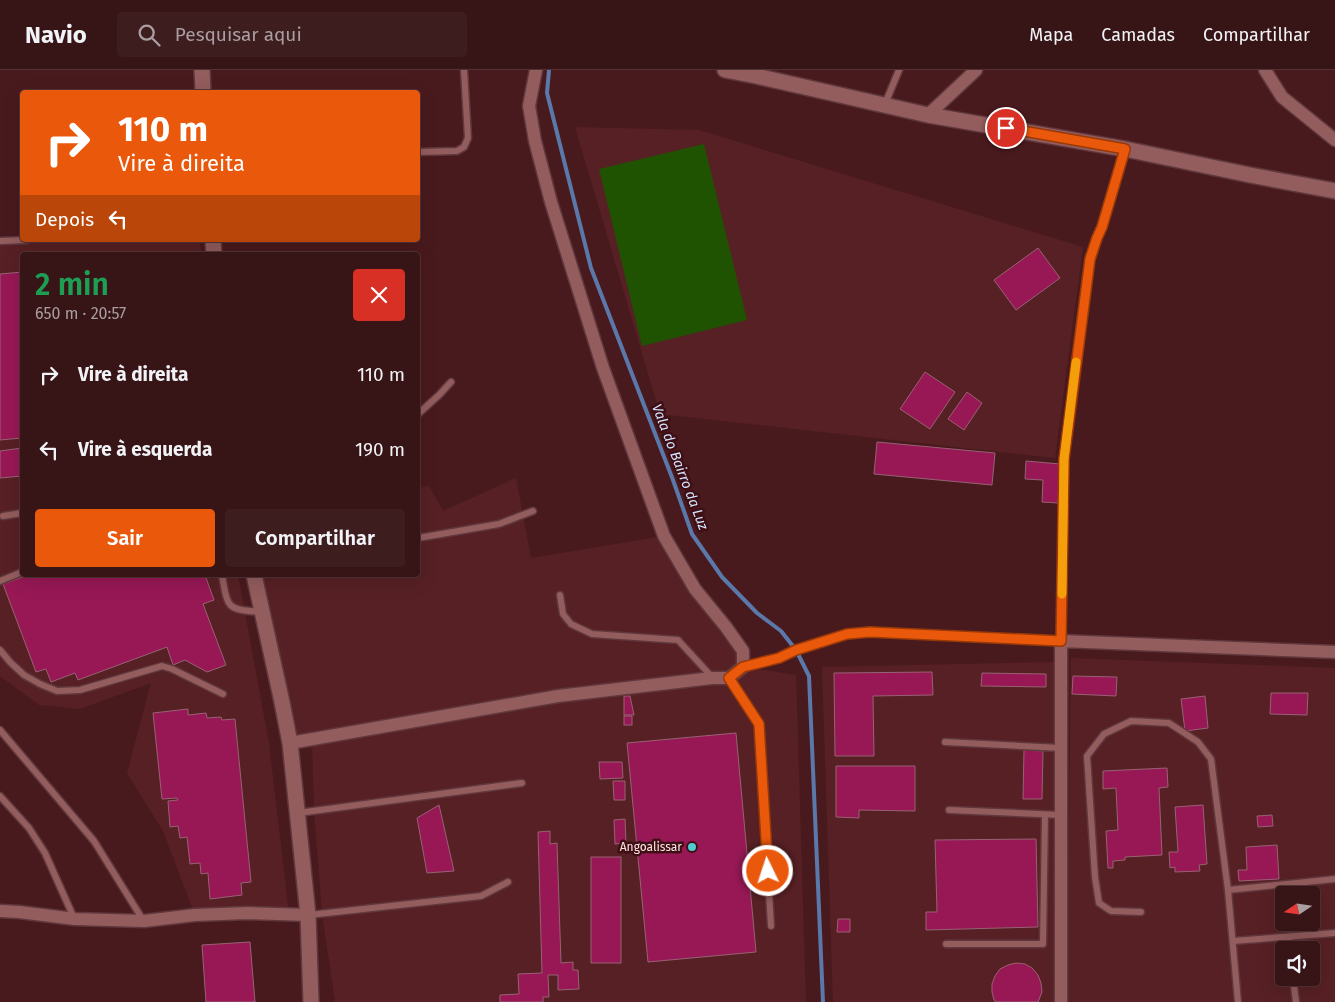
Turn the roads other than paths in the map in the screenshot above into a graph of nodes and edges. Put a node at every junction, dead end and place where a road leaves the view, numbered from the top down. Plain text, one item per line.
1 (202, 70) edge
2 (464, 70) edge
3 (536, 70) edge
4 (725, 70) edge
5 (899, 70) edge
6 (976, 70) edge
7 (1265, 70) edge
8 (754, 73) edge
9 (203, 90) edge
10 (885, 104) junction
11 (928, 115) junction
12 (1335, 140) edge
13 (1125, 149) junction
14 (420, 152) edge
15 (1335, 191) edge
16 (20, 240) edge
17 (0, 241) edge
18 (451, 382) dead end
19 (420, 412) edge
20 (533, 511) dead end
21 (20, 513) edge
22 (3, 516) dead end
23 (420, 538) edge
24 (20, 573) edge
25 (222, 577) edge
26 (254, 577) edge
27 (0, 581) edge
28 (560, 596) dead end
29 (263, 613) junction
30 (1061, 641) junction
31 (0, 650) edge
32 (1335, 652) edge
33 (743, 667) junction
34 (712, 678) junction
35 (729, 678) junction
36 (223, 694) dead end
37 (0, 730) edge
38 (945, 742) dead end
39 (290, 743) junction
40 (1061, 748) junction
41 (522, 783) dead end
42 (0, 796) edge
43 (949, 810) dead end
44 (298, 813) junction
45 (1045, 814) junction
46 (1061, 815) junction
47 (1335, 879) edge
48 (508, 882) dead end
49 (1228, 890) junction
50 (0, 911) edge
51 (1141, 912) dead end
52 (308, 915) junction
53 (75, 919) junction
54 (144, 921) junction
55 (771, 926) dead end
56 (1335, 933) edge
57 (1289, 937) junction
58 (1233, 941) junction
59 (1289, 941) edge
60 (946, 944) dead end
61 (1294, 986) edge
62 (311, 1002) edge
63 (1061, 1002) edge
64 (1238, 1002) edge
65 (1296, 1002) edge

1 - 9 street
2 - 14 lane
3 - 33 street
4 - 8 street
5 - 10 lane
6 - 11 street
7 - 12 street
8 - 10 street
10 - 11 street
11 - 13 street
13 - 15 street
13 - 30 lane
16 - 17 lane
18 - 19 lane
20 - 23 lane
21 - 22 lane
24 - 27 lane
25 - 29 lane
26 - 29 street
28 - 34 lane
29 - 39 street
30 - 32 street
30 - 33 lane
30 - 40 street
31 - 36 lane
33 - 35 street
34 - 35 street
34 - 39 street
35 - 55 lane
37 - 54 lane
38 - 40 lane
39 - 44 street
40 - 46 street
41 - 44 lane
42 - 53 lane
43 - 45 lane
44 - 52 street
45 - 46 lane
45 - 60 lane
46 - 63 street
47 - 49 lane
48 - 52 lane
49 - 51 lane
49 - 58 lane
50 - 53 street
52 - 54 street
52 - 62 street
53 - 54 street
56 - 57 lane
57 - 58 lane
57 - 59 lane
58 - 64 lane
61 - 65 lane

